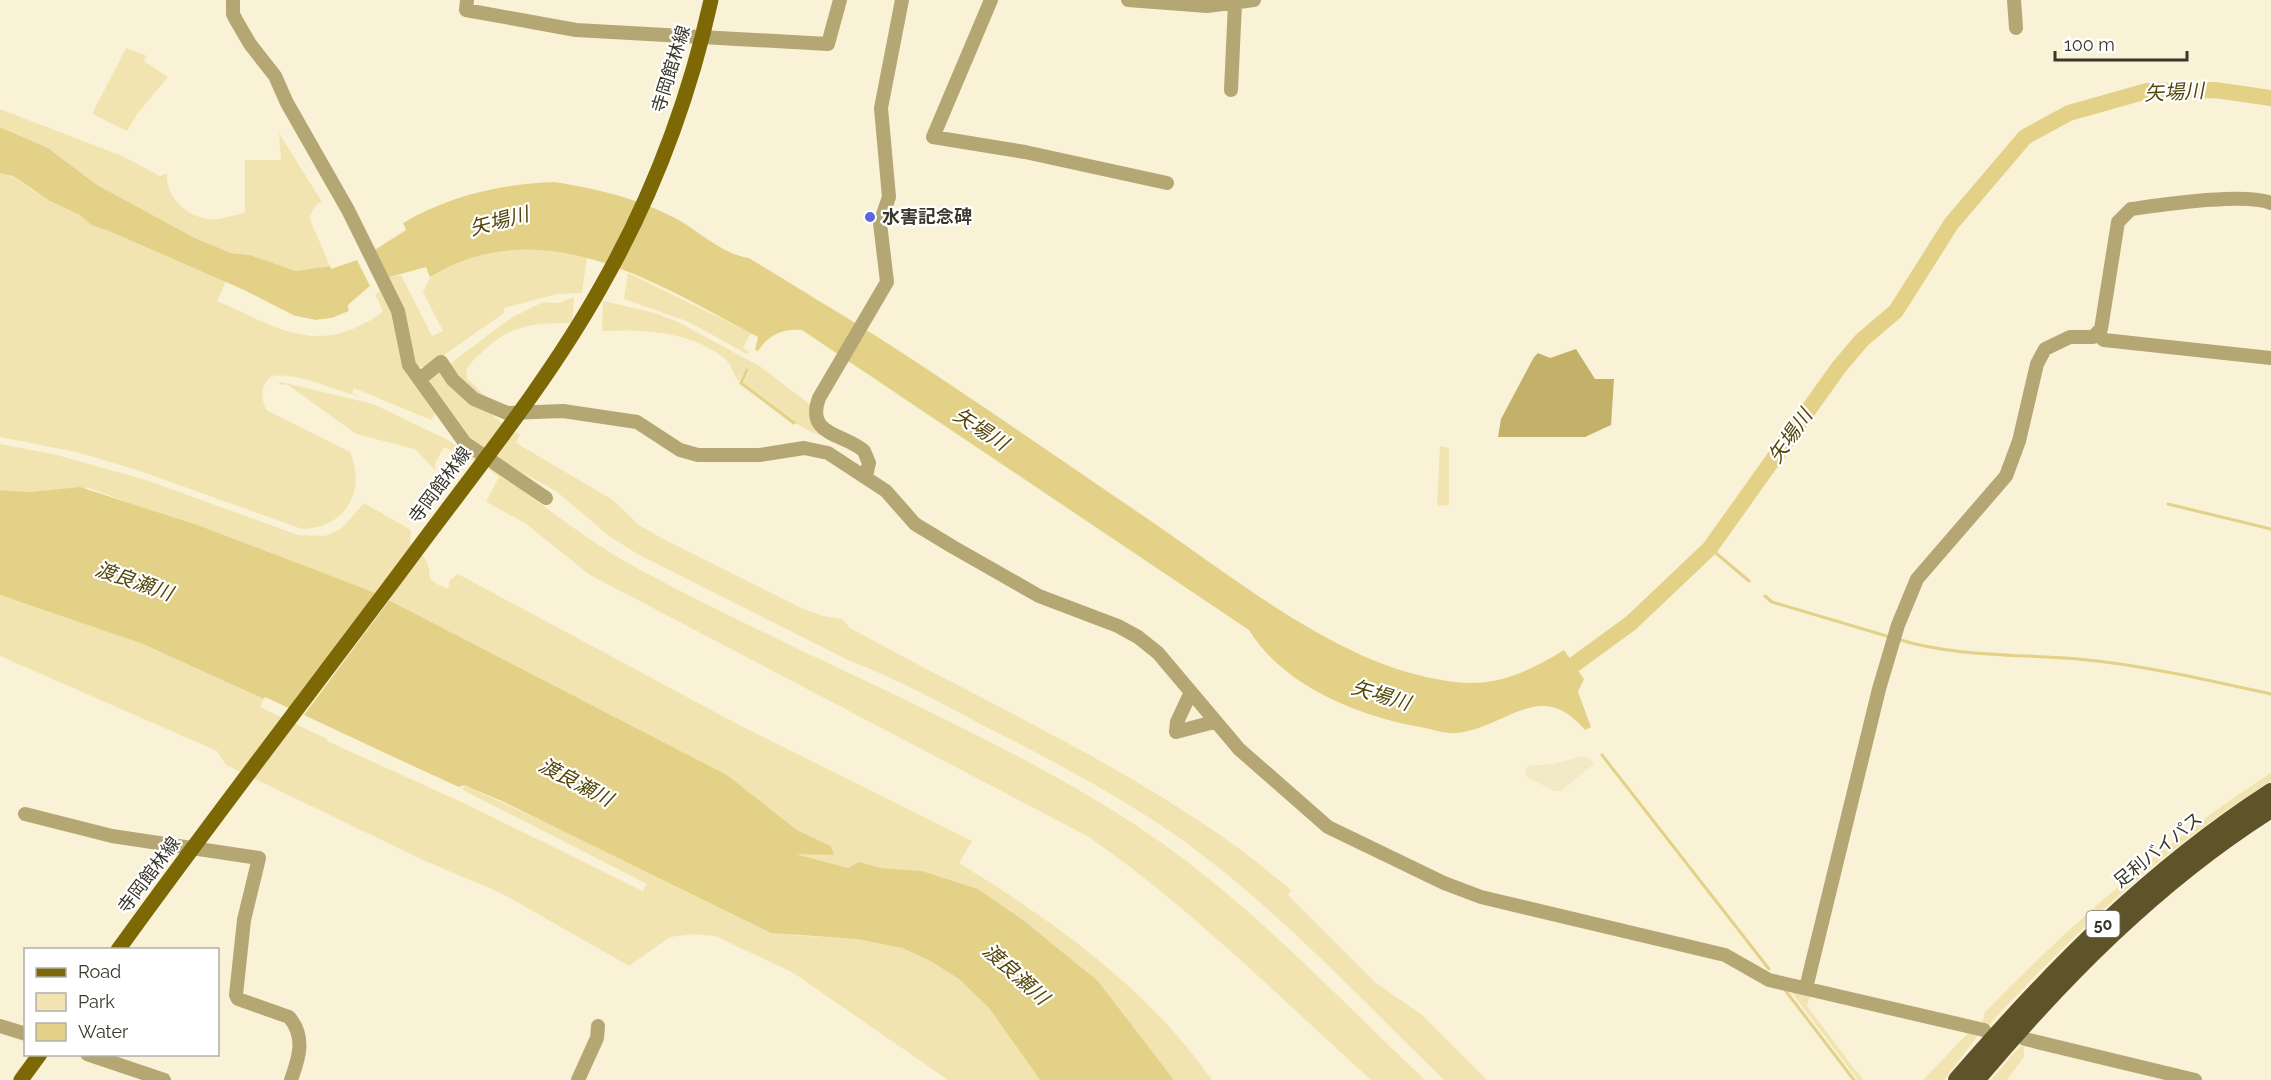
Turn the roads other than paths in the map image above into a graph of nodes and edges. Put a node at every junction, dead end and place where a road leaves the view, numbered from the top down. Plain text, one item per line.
1 (233, 0) edge
2 (467, 0) edge
3 (711, 0) edge
4 (840, 0) edge
5 (902, 0) edge
6 (991, 0) edge
7 (1128, 0) edge
8 (1254, 0) edge
9 (2014, 0) edge
10 (1235, 3) junction
11 (2016, 28) dead end
12 (1231, 90) dead end
13 (1167, 183) dead end
14 (2271, 204) edge
15 (2098, 335) junction
16 (2271, 358) edge
17 (420, 379) junction
18 (483, 460) junction
19 (866, 477) junction
20 (546, 498) dead end
21 (1191, 692) junction
22 (1214, 722) junction
23 (2271, 792) edge
24 (2271, 810) edge
25 (25, 814) dead end
26 (121, 946) edge
27 (1806, 988) junction
28 (0, 1026) edge
29 (598, 1026) dead end
30 (1984, 1030) dead end
31 (24, 1033) edge
32 (2025, 1039) dead end
33 (38, 1056) edge
34 (93, 1056) edge
35 (21, 1080) edge
36 (164, 1080) edge
37 (291, 1080) edge
38 (578, 1080) edge
39 (1957, 1080) edge
40 (1976, 1080) edge
41 (2195, 1080) edge

1 - 17 street
2 - 4 street
3 - 18 main road, 寺岡館林線
5 - 19 street
6 - 13 street
7 - 10 street
8 - 10 street
9 - 11 street
10 - 12 street
14 - 15 street
15 - 16 street
15 - 27 street
17 - 18 street
17 - 19 street
18 - 20 street
18 - 26 main road, 寺岡館林線
19 - 21 street
21 - 22 street
21 - 22 street
22 - 27 street
23 - 39 highway, 足利バイパス / 50
24 - 40 highway, 足利バイパス / 50
25 - 37 street
27 - 30 street
28 - 31 street
29 - 38 street
32 - 41 street
33 - 35 main road
34 - 36 street

